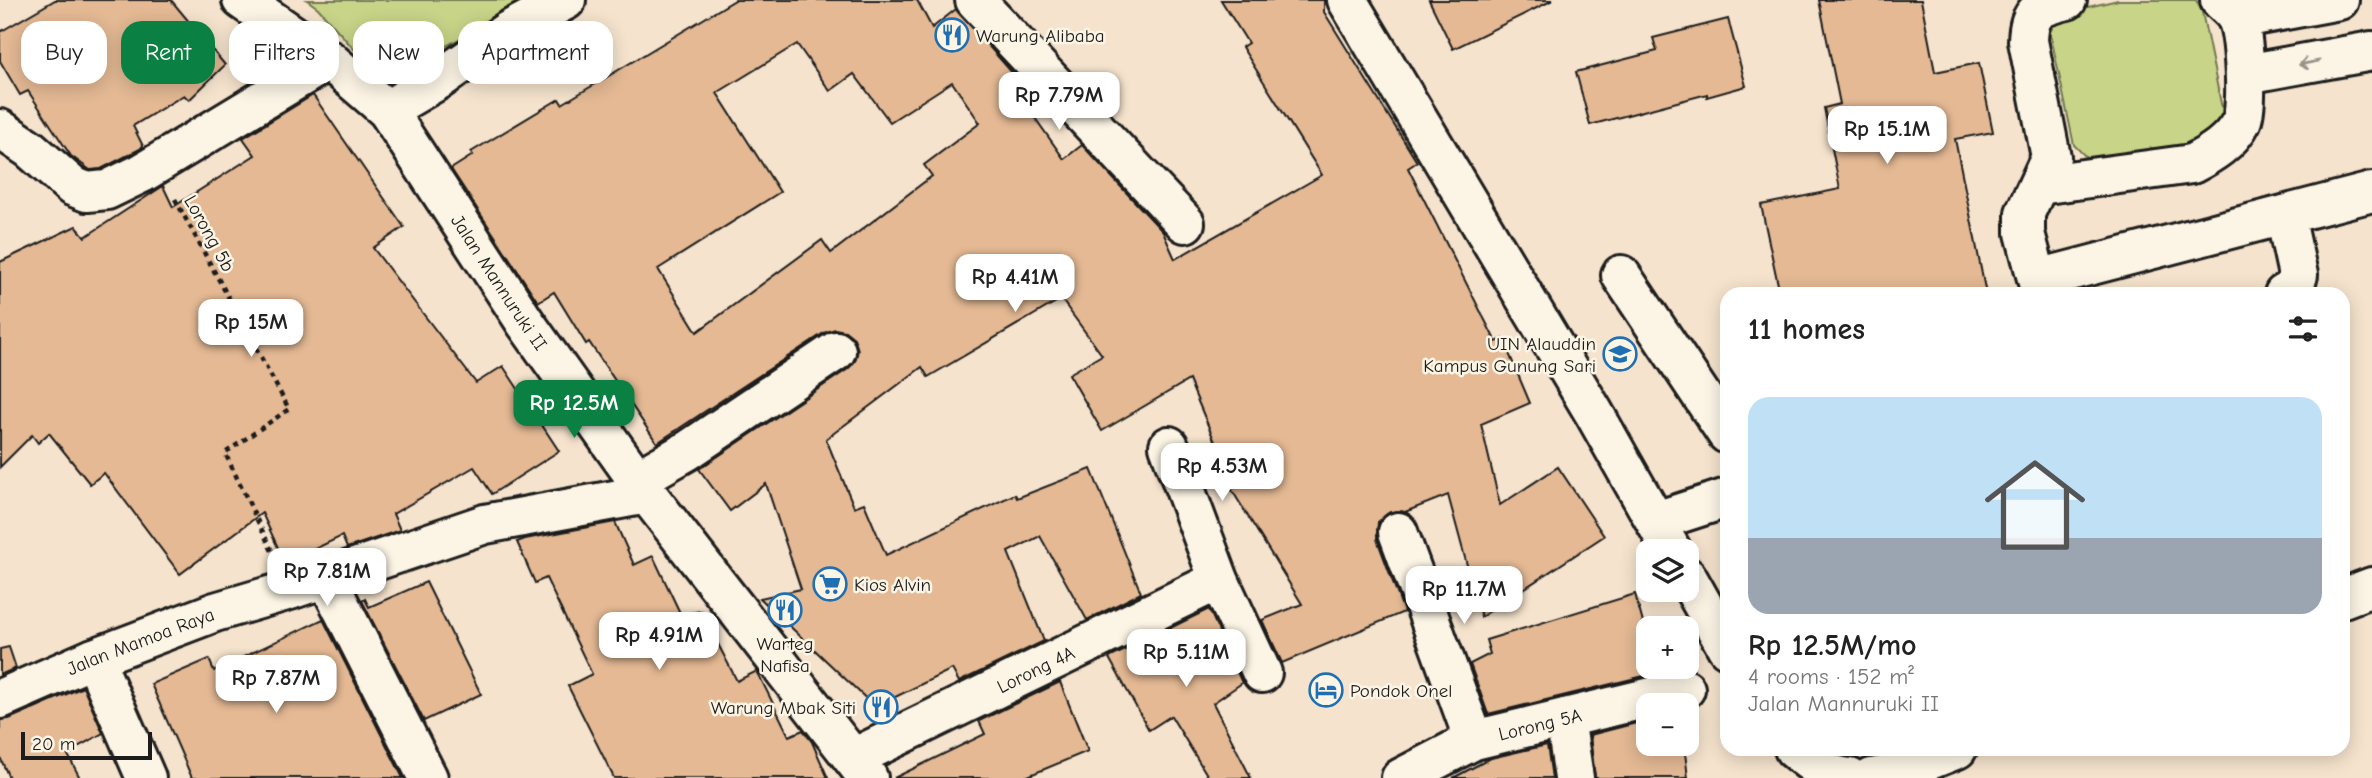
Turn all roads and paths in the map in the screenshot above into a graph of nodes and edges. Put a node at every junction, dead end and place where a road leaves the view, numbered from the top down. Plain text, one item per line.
1 (242, 0) edge
2 (566, 0) edge
3 (975, 0) edge
4 (1347, 0) edge
5 (2067, 0) edge
6 (2339, 0) edge
7 (2229, 10) edge
8 (272, 21) edge
9 (2372, 51) edge
10 (339, 69) edge
11 (2246, 74) junction
12 (289, 84) edge
13 (387, 110) junction
14 (0, 129) edge
15 (156, 164) junction
16 (2039, 185) junction
17 (2372, 192) edge
18 (2285, 215) junction
19 (1185, 223) dead end
20 (1621, 275) dead end
21 (2040, 286) edge
22 (2295, 287) edge
23 (836, 351) dead end
24 (1720, 424) edge
25 (1169, 446) dead end
26 (643, 486) junction
27 (1720, 502) edge
28 (1398, 532) dead end
29 (1664, 536) edge
30 (327, 577) junction
31 (1219, 580) junction
32 (2372, 587) edge
33 (290, 590) junction
34 (2350, 595) edge
35 (1699, 598) edge
36 (1720, 636) edge
37 (94, 658) junction
38 (1262, 673) dead end
39 (1685, 689) dead end
40 (0, 699) edge
41 (1565, 718) junction
42 (1474, 740) junction
43 (1802, 756) edge
44 (1939, 756) edge
45 (860, 768) edge
46 (146, 778) edge
47 (428, 778) edge
48 (1401, 778) edge
49 (1574, 778) edge
50 (1850, 778) edge
51 (1872, 778) edge

1 - 8 street, Jalan Mannuruki II
2 - 13 street
3 - 19 street
4 - 29 street
5 - 16 street
6 - 7 street
7 - 11 street
9 -> 11 street
10 - 13 street, Jalan Mannuruki II
11 - 16 street
12 - 15 street
13 - 26 street, Jalan Mannuruki II
14 - 15 street
15 - 33 path, Lorong 5b
16 - 21 street
17 - 18 street
18 - 21 street
18 - 22 street
20 - 24 street
23 - 26 street, Jalan Mamoa Raya
25 - 31 street
26 - 30 street, Jalan Mamoa Raya
26 - 45 street, Jalan Mannuruki II
27 - 29 street
28 - 42 street
30 - 33 street, Jalan Mamoa Raya
30 - 47 street
31 - 38 street
31 - 45 street, Lorong 4A
32 - 34 street
33 - 37 street, Jalan Mamoa Raya
35 - 36 street
37 - 40 street, Jalan Mamoa Raya
37 - 46 street
39 - 41 street, Lorong 5A
41 - 42 street, Lorong 5A
41 - 49 street
42 - 48 street, Lorong 5A
43 - 50 street
44 - 51 street

